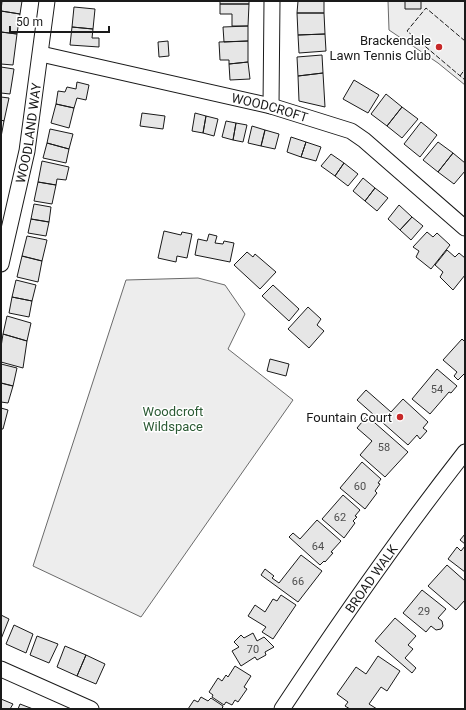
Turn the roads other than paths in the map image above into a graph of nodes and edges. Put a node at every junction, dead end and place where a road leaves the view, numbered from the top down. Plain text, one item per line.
1 (47, 1) edge
2 (272, 1) edge
3 (41, 54) junction
4 (272, 106) junction
5 (465, 228) edge
6 (1, 264) edge
7 (465, 452) edge
8 (1, 669) edge
9 (91, 709) edge
10 (282, 709) edge

1 - 3 street, WOODLAND WAY
2 - 4 street
3 - 4 street, WOODCROFT
3 - 6 street, WOODLAND WAY
4 - 5 street, WOODCROFT
7 - 10 street, BROAD WALK
8 - 9 street

